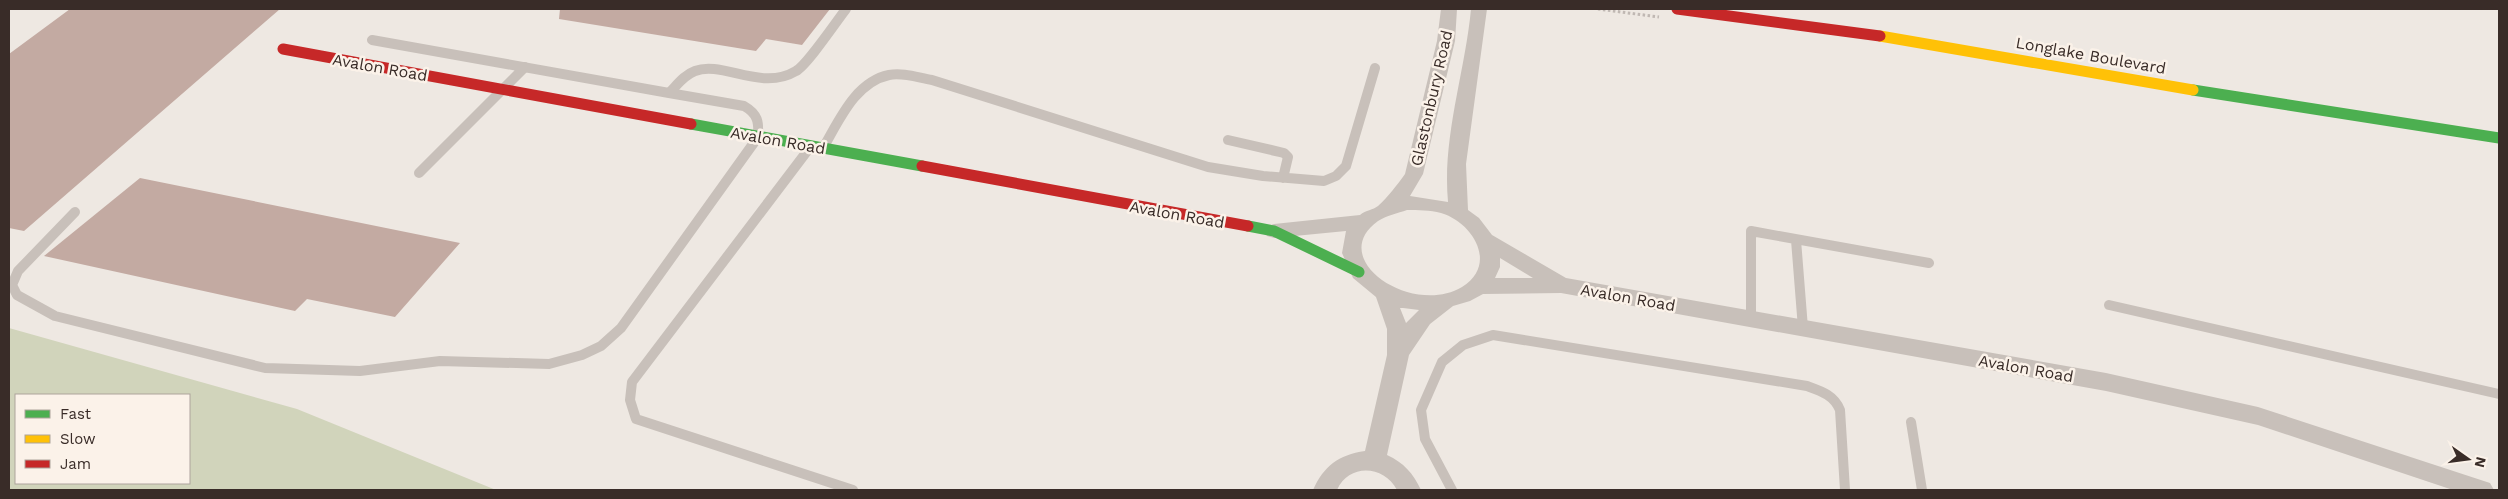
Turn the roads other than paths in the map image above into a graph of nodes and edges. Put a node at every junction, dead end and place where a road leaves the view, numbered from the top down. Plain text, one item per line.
1 (846, 9) edge
2 (1449, 9) edge
3 (1479, 9) edge
4 (1677, 9) edge
5 (1800, 13) dead end
6 (372, 40) dead end
7 (283, 49) dead end
8 (525, 68) junction
9 (1375, 68) dead end
10 (504, 90) junction
11 (669, 94) junction
12 (2499, 132) edge
13 (758, 137) junction
14 (2499, 138) edge
15 (1228, 140) dead end
16 (817, 147) junction
17 (419, 173) dead end
18 (1283, 178) junction
19 (1387, 207) junction
20 (75, 212) dead end
21 (1459, 213) junction
22 (1363, 222) junction
23 (1274, 232) junction
24 (1796, 240) junction
25 (1487, 241) junction
26 (1929, 263) dead end
27 (1358, 272) junction
28 (1561, 285) junction
29 (1479, 286) junction
30 (1385, 294) junction
31 (1446, 302) junction
32 (2109, 305) dead end
33 (1751, 319) junction
34 (1803, 328) junction
35 (1398, 355) junction
36 (2499, 394) edge
37 (1911, 422) dead end
38 (1374, 461) junction
39 (853, 490) edge
40 (1325, 490) edge
41 (1409, 490) edge
42 (1452, 490) edge
43 (1845, 490) edge
44 (1922, 490) edge
45 (2482, 490) edge

1 - 11 lane
2 - 19 street, Glastonbury Road
3 - 21 street, Glastonbury Road
4 - 14 main road, Longlake Boulevard
5 - 12 main road, Longlake Boulevard
6 - 8 lane
7 - 10 main road, Avalon Road
8 - 10 lane
8 - 11 lane
9 - 18 lane
10 - 13 main road, Avalon Road
10 - 17 lane
11 - 13 lane
13 - 16 main road, Avalon Road
13 - 20 lane
15 - 18 lane
16 - 18 lane
16 - 23 main road, Avalon Road
16 - 39 lane
19 - 21 street
19 - 22 street
21 - 25 street
22 - 23 street, Avalon Road
22 - 27 street
23 - 27 main road, Avalon Road
24 - 26 lane
24 - 33 lane
24 - 34 lane
25 - 28 street
25 - 29 street
27 - 30 street
28 - 29 street
28 - 33 street, Avalon Road
29 - 31 street
30 - 31 street
30 - 35 street
31 - 35 street
32 - 36 lane
33 - 34 street, Avalon Road
34 - 45 street, Avalon Road
35 - 38 street
37 - 44 lane
38 - 40 street
38 - 41 street
42 - 43 lane

